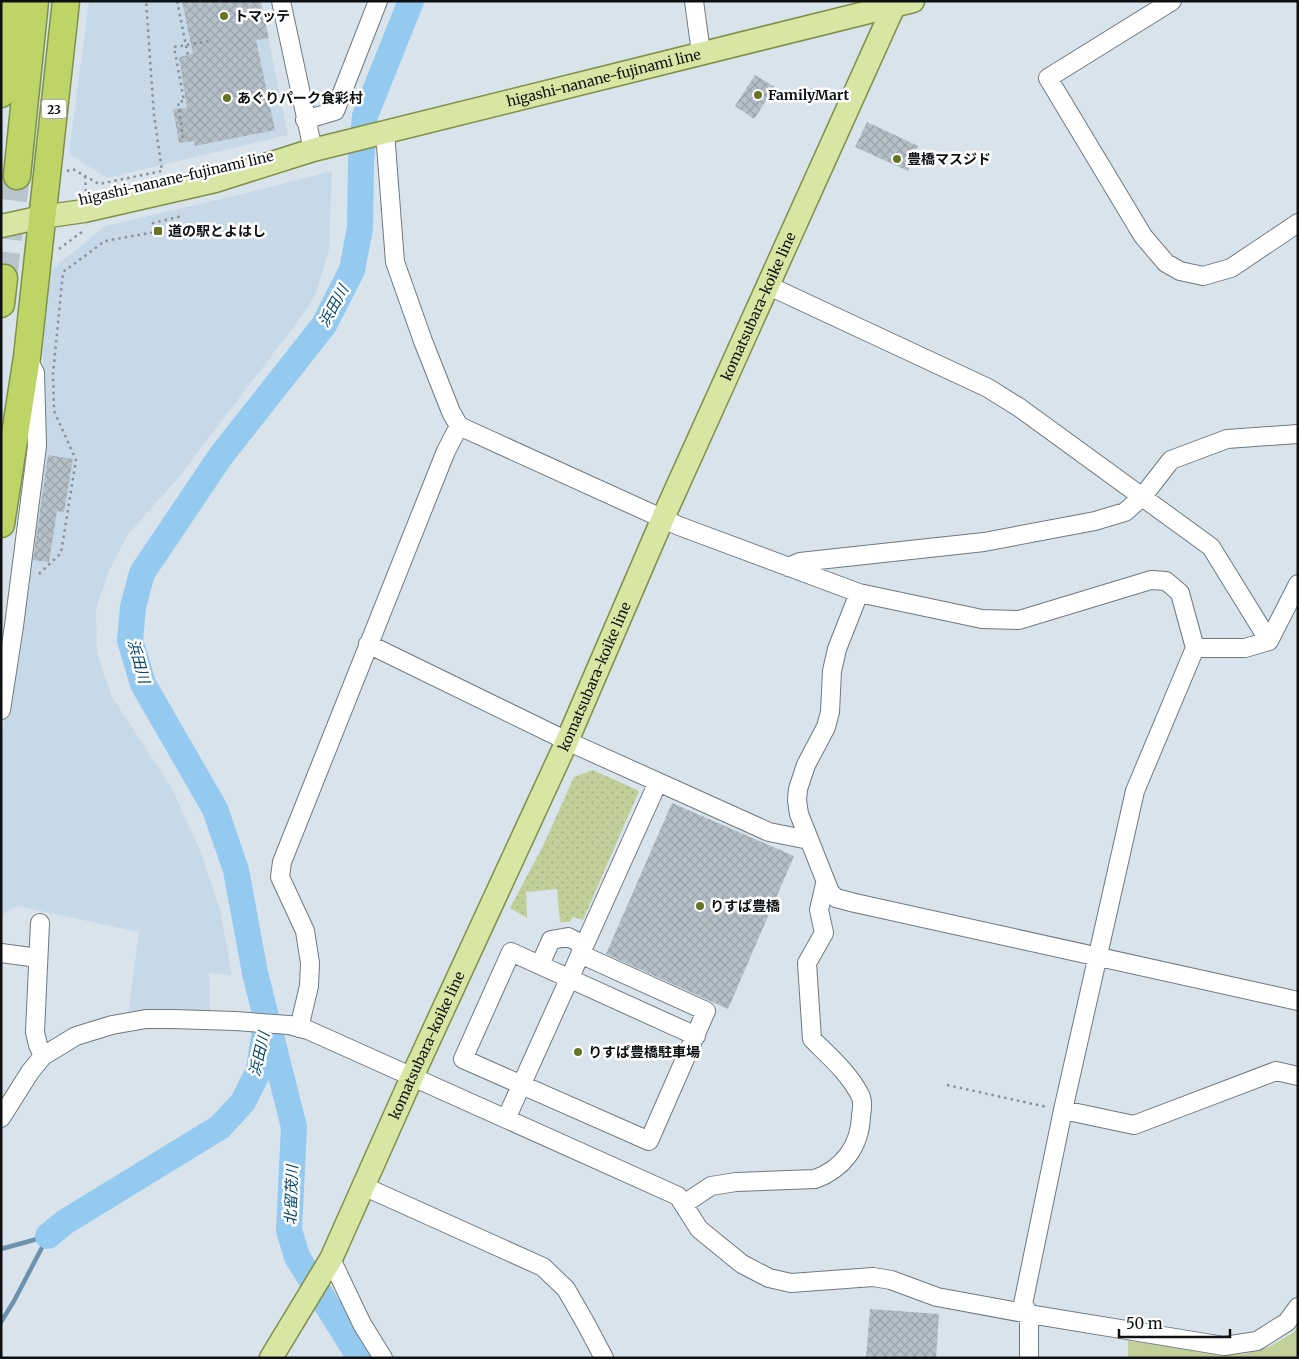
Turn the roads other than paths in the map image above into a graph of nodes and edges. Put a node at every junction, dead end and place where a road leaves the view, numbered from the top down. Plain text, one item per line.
1 (14, 1) edge
2 (35, 1) edge
3 (66, 1) edge
4 (281, 1) edge
5 (378, 1) edge
6 (694, 1) edge
7 (1172, 1) edge
8 (901, 3) edge
9 (700, 53) junction
10 (1, 94) edge
11 (305, 120) junction
12 (385, 132) junction
13 (313, 150) junction
14 (17, 176) tunnel mouth
15 (42, 217) junction
16 (1298, 223) edge
17 (1, 226) edge
18 (4, 278) dead end
19 (767, 285) junction
20 (1, 304) edge
21 (27, 357) junction
22 (459, 426) junction
23 (1298, 434) edge
24 (1143, 496) junction
25 (663, 518) junction
26 (1, 524) edge
27 (788, 567) junction
28 (1298, 584) edge
29 (859, 593) junction
30 (1269, 642) junction
31 (368, 644) junction
32 (1195, 648) junction
33 (1, 710) edge
34 (566, 741) junction
35 (658, 782) junction
36 (809, 840) junction
37 (825, 884) junction
38 (40, 923) dead end
39 (582, 949) junction
40 (1, 952) edge
41 (1098, 956) junction
42 (38, 958) junction
43 (540, 965) junction
44 (569, 978) junction
45 (1298, 1001) edge
46 (294, 1026) junction
47 (696, 1036) junction
48 (43, 1056) junction
49 (1298, 1076) edge
50 (412, 1077) junction
51 (521, 1085) junction
52 (1063, 1110) junction
53 (1, 1118) edge
54 (506, 1119) junction
55 (363, 1186) junction
56 (684, 1204) junction
57 (328, 1263) junction
58 (1298, 1307) edge
59 (1029, 1314) junction
60 (271, 1358) edge
61 (383, 1358) edge
62 (604, 1358) edge
63 (1029, 1358) edge

1 - 10 highway
2 - 14 highway, 23
3 - 15 highway, 23
4 - 11 street
5 - 11 street
6 - 9 street
7 - 16 street
8 - 9 main road, higashi-nanane-fujinami line
8 - 19 main road, komatsubara-koike line
9 - 12 main road, higashi-nanane-fujinami line
11 - 13 street
12 - 13 main road, higashi-nanane-fujinami line
12 - 22 street
13 - 15 main road, higashi-nanane-fujinami line
15 - 17 main road, higashi-nanane-fujinami line
15 - 21 highway, 23
18 - 20 highway
19 - 24 street
19 - 25 main road, komatsubara-koike line
21 - 26 highway, 23
21 - 33 street
22 - 25 street
22 - 31 street
23 - 24 street
24 - 27 street
24 - 30 street
25 - 27 street
25 - 34 main road, komatsubara-koike line
27 - 29 street
28 - 30 street
29 - 32 street
29 - 36 street
30 - 32 street
31 - 34 street
31 - 46 street
32 - 41 street
34 - 35 street
34 - 50 main road, komatsubara-koike line
35 - 36 street
35 - 39 street
36 - 37 street
37 - 41 street
37 - 56 street
38 - 42 street
39 - 43 street
39 - 44 street
39 - 47 street
40 - 42 street
41 - 45 street
41 - 52 street
42 - 48 street
43 - 44 street
43 - 51 street
44 - 47 street
44 - 51 street
46 - 48 street
46 - 50 street
47 - 51 street
48 - 53 street
49 - 52 street
50 - 54 street
50 - 55 main road, komatsubara-koike line
51 - 54 street
52 - 59 street
54 - 56 street
55 - 57 main road, komatsubara-koike line
55 - 62 street
56 - 59 street
57 - 60 main road, komatsubara-koike line
57 - 61 street
58 - 59 street
59 - 63 street

